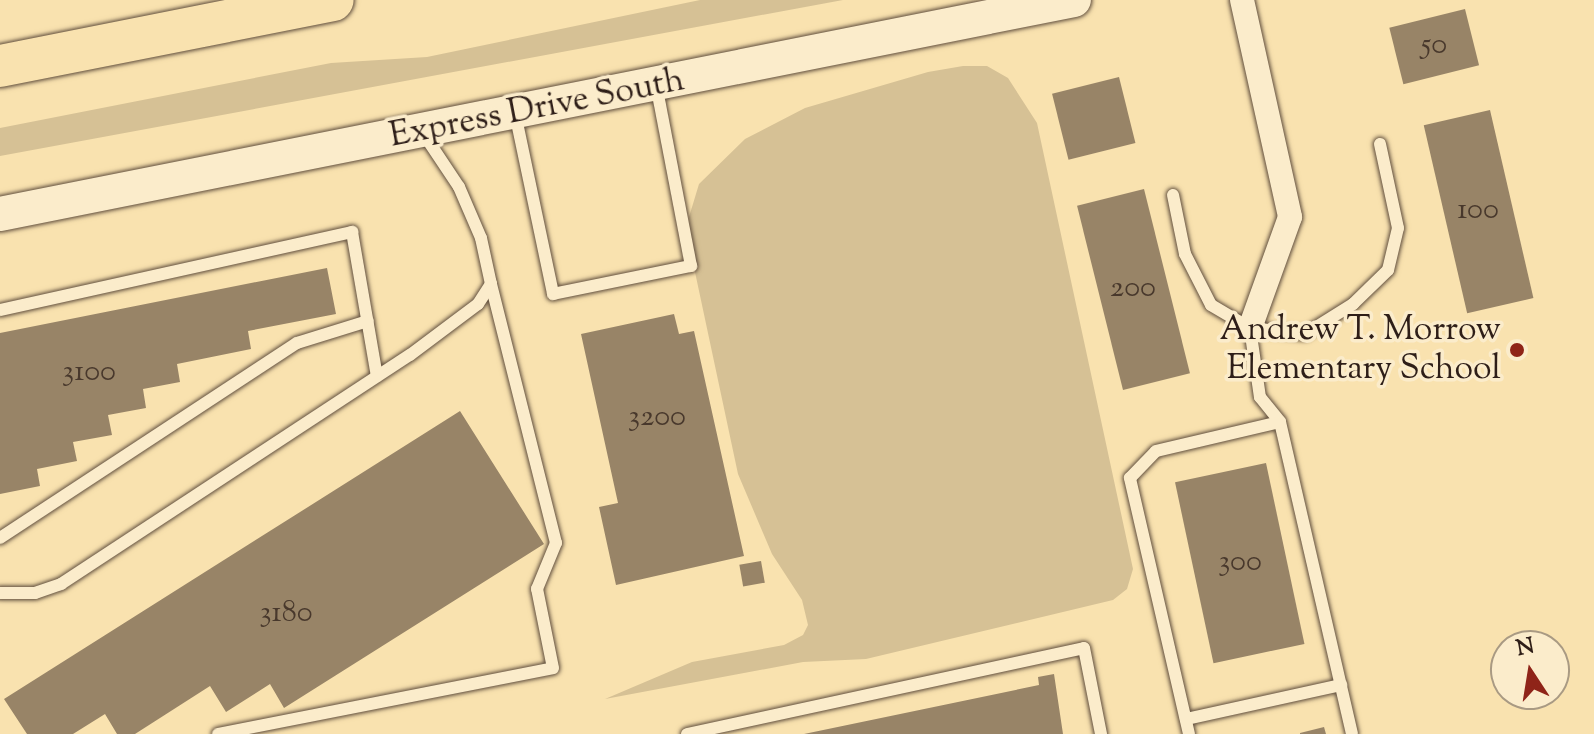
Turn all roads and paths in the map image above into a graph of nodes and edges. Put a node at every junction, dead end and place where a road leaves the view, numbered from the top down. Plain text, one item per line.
1 (333, 0) edge
2 (1074, 0) edge
3 (1242, 0) edge
4 (0, 66) edge
5 (656, 85) junction
6 (515, 113) junction
7 (422, 132) junction
8 (1380, 144) dead end
9 (1173, 195) dead end
10 (0, 214) edge
11 (491, 284) junction
12 (0, 310) edge
13 (368, 321) junction
14 (1250, 328) junction
15 (377, 376) junction
16 (1280, 422) junction
17 (0, 538) edge
18 (0, 593) edge
19 (1341, 685) junction
20 (1186, 719) junction
21 (218, 734) edge
22 (687, 734) edge
23 (1101, 734) edge
24 (1189, 734) edge
25 (1352, 734) edge

1 - 4 highway
2 - 5 main road, Express Drive South
3 - 14 street
5 - 6 main road, Express Drive South
5 - 6 lane
6 - 7 main road, Express Drive South
7 - 10 main road, Express Drive South
7 - 11 lane
8 - 14 lane
9 - 14 lane
11 - 15 lane
11 - 21 lane
12 - 13 lane
13 - 15 lane
13 - 17 lane
14 - 16 lane
15 - 18 lane
16 - 19 lane
16 - 20 lane
19 - 20 lane
19 - 25 lane
20 - 24 lane
22 - 23 lane

